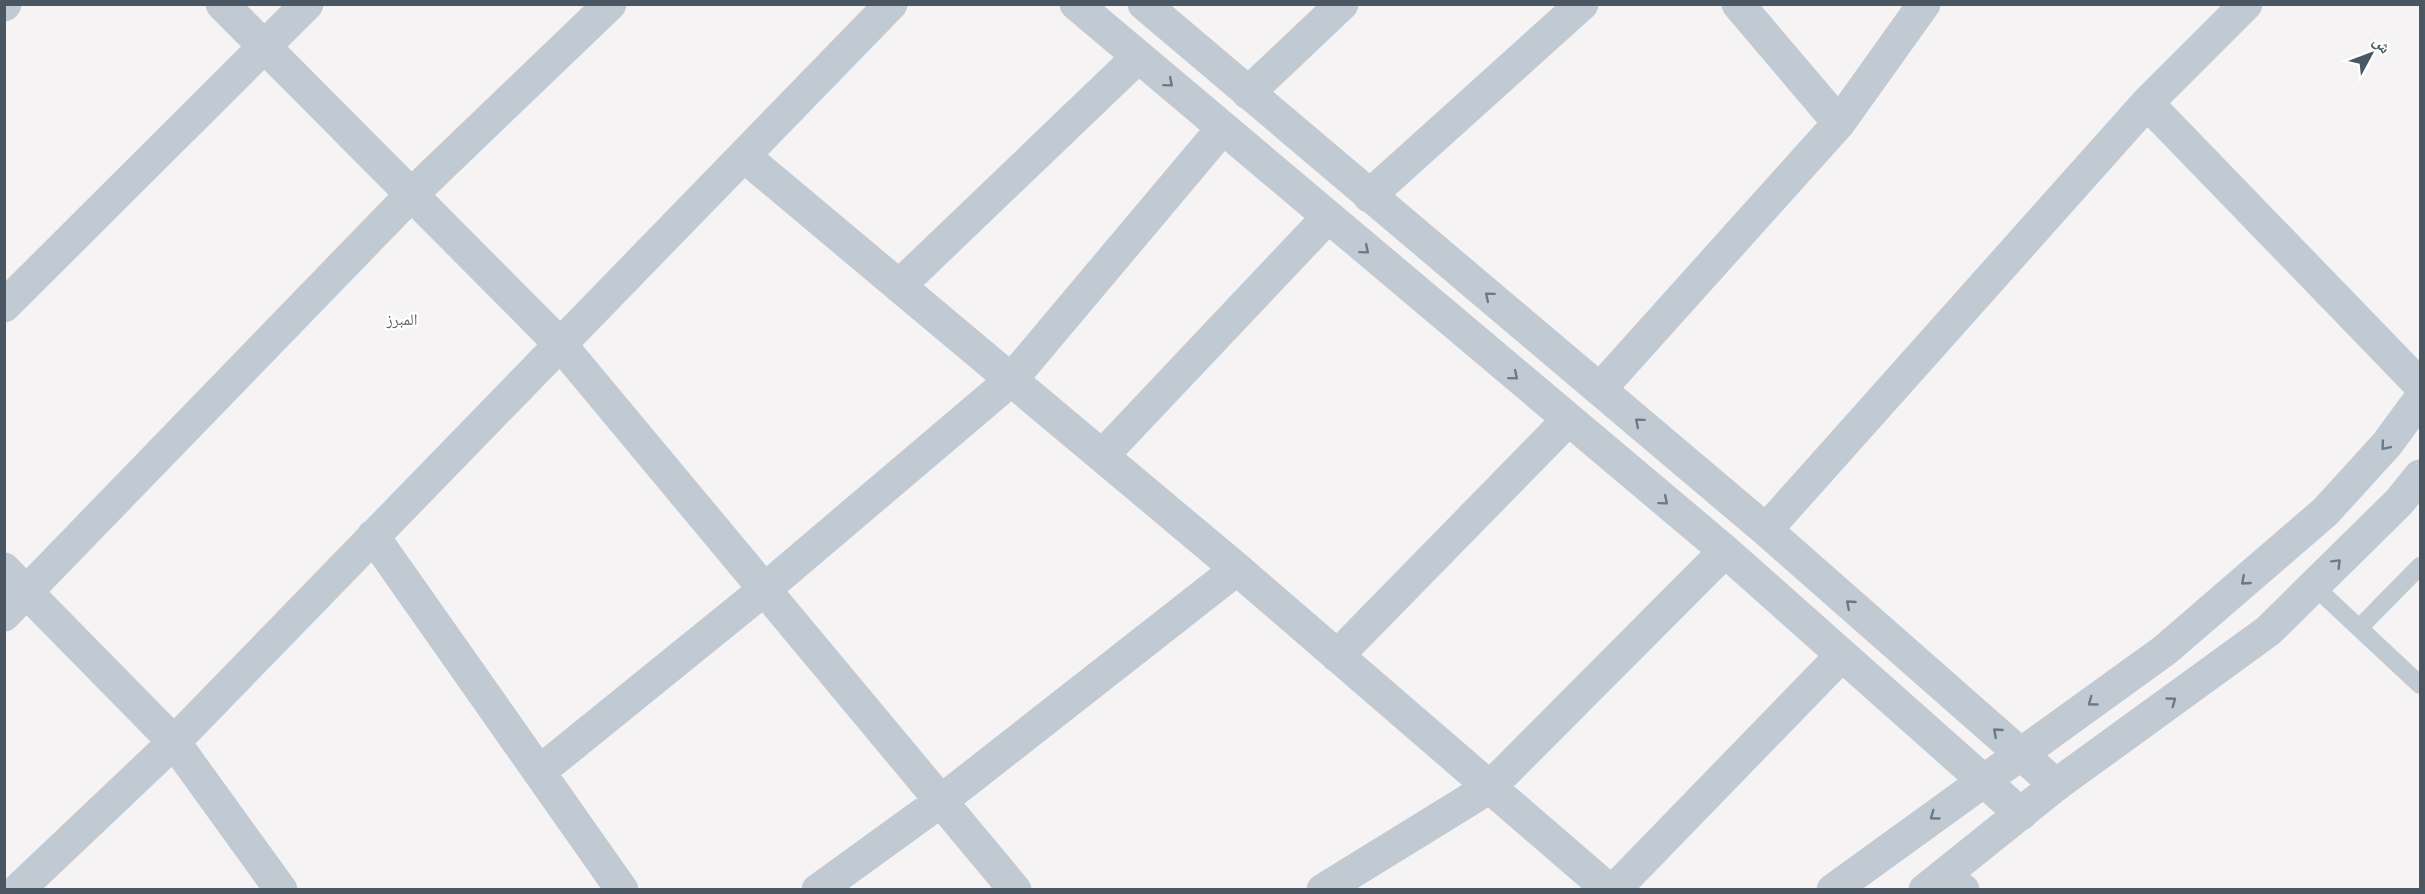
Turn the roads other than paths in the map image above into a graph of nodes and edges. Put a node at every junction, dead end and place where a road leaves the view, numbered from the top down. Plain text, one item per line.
1 (222, 4) edge
2 (307, 4) edge
3 (610, 4) edge
4 (891, 4) edge
5 (1076, 4) edge
6 (1144, 4) edge
7 (1342, 4) edge
8 (1582, 4) edge
9 (1738, 4) edge
10 (1924, 4) edge
11 (2246, 4) edge
12 (264, 47) junction
13 (1138, 57) junction
14 (1248, 93) junction
15 (2147, 103) junction
16 (1839, 123) junction
17 (1222, 129) junction
18 (744, 156) junction
19 (411, 195) junction
20 (1368, 196) junction
21 (1327, 218) junction
22 (899, 286) junction
23 (4, 306) edge
24 (560, 344) junction
25 (1011, 380) junction
26 (2421, 385) edge
27 (1600, 389) junction
28 (2421, 399) edge
29 (1567, 421) junction
30 (1102, 456) junction
31 (2421, 476) edge
32 (1766, 530) junction
33 (373, 536) junction
34 (1725, 551) junction
35 (2421, 566) edge
36 (4, 569) edge
37 (1237, 569) junction
38 (2314, 586) junction
39 (765, 590) junction
40 (28, 593) junction
41 (4, 615) edge
42 (2359, 628) junction
43 (1842, 655) junction
44 (1337, 656) junction
45 (2421, 685) edge
46 (174, 742) junction
47 (2021, 754) junction
48 (539, 772) junction
49 (1983, 781) junction
50 (2056, 785) junction
51 (1490, 787) junction
52 (941, 801) junction
53 (2021, 814) junction
54 (1943, 885) edge
55 (18, 890) edge
56 (281, 890) edge
57 (622, 890) edge
58 (818, 890) edge
59 (1015, 890) edge
60 (1323, 890) edge
61 (1609, 890) edge
62 (1614, 890) edge
63 (1833, 890) edge

1 - 12 street
2 - 12 street
3 - 19 street
4 - 18 street
5 - 13 street
6 - 14 street
7 - 14 street
8 - 20 street
9 - 16 street
10 - 16 street
11 - 15 street
12 - 19 street
12 - 23 street
13 -> 17 street
13 - 22 street
14 - 20 street
15 - 26 street
15 - 32 street
16 - 27 street
17 - 21 street
17 - 25 street
18 - 22 street
18 - 24 street
19 - 24 street
19 - 40 street
27 -> 20 street
21 -> 29 street
21 - 30 street
22 - 25 street
24 - 33 street
24 - 39 street
25 - 30 street
25 - 39 street
32 -> 27 street
28 -> 47 street
29 -> 34 street
29 - 44 street
30 - 37 street
38 -> 31 street
47 -> 32 street
33 - 46 street
33 - 48 street
34 - 43 street
34 - 51 street
35 - 42 lane
36 - 40 street
37 - 44 street
37 - 52 street
38 - 42 lane
50 -> 38 street
39 - 48 street
39 - 52 street
40 - 41 street
40 - 46 street
42 - 45 lane
43 - 49 street
43 - 62 street
44 - 51 street
46 - 55 street
46 - 56 street
47 - 49 street
47 - 50 street
48 - 57 street
49 - 53 street
49 -> 63 street
50 - 53 street
51 - 60 street
51 - 61 street
52 - 58 street
52 - 59 street
53 - 54 street

